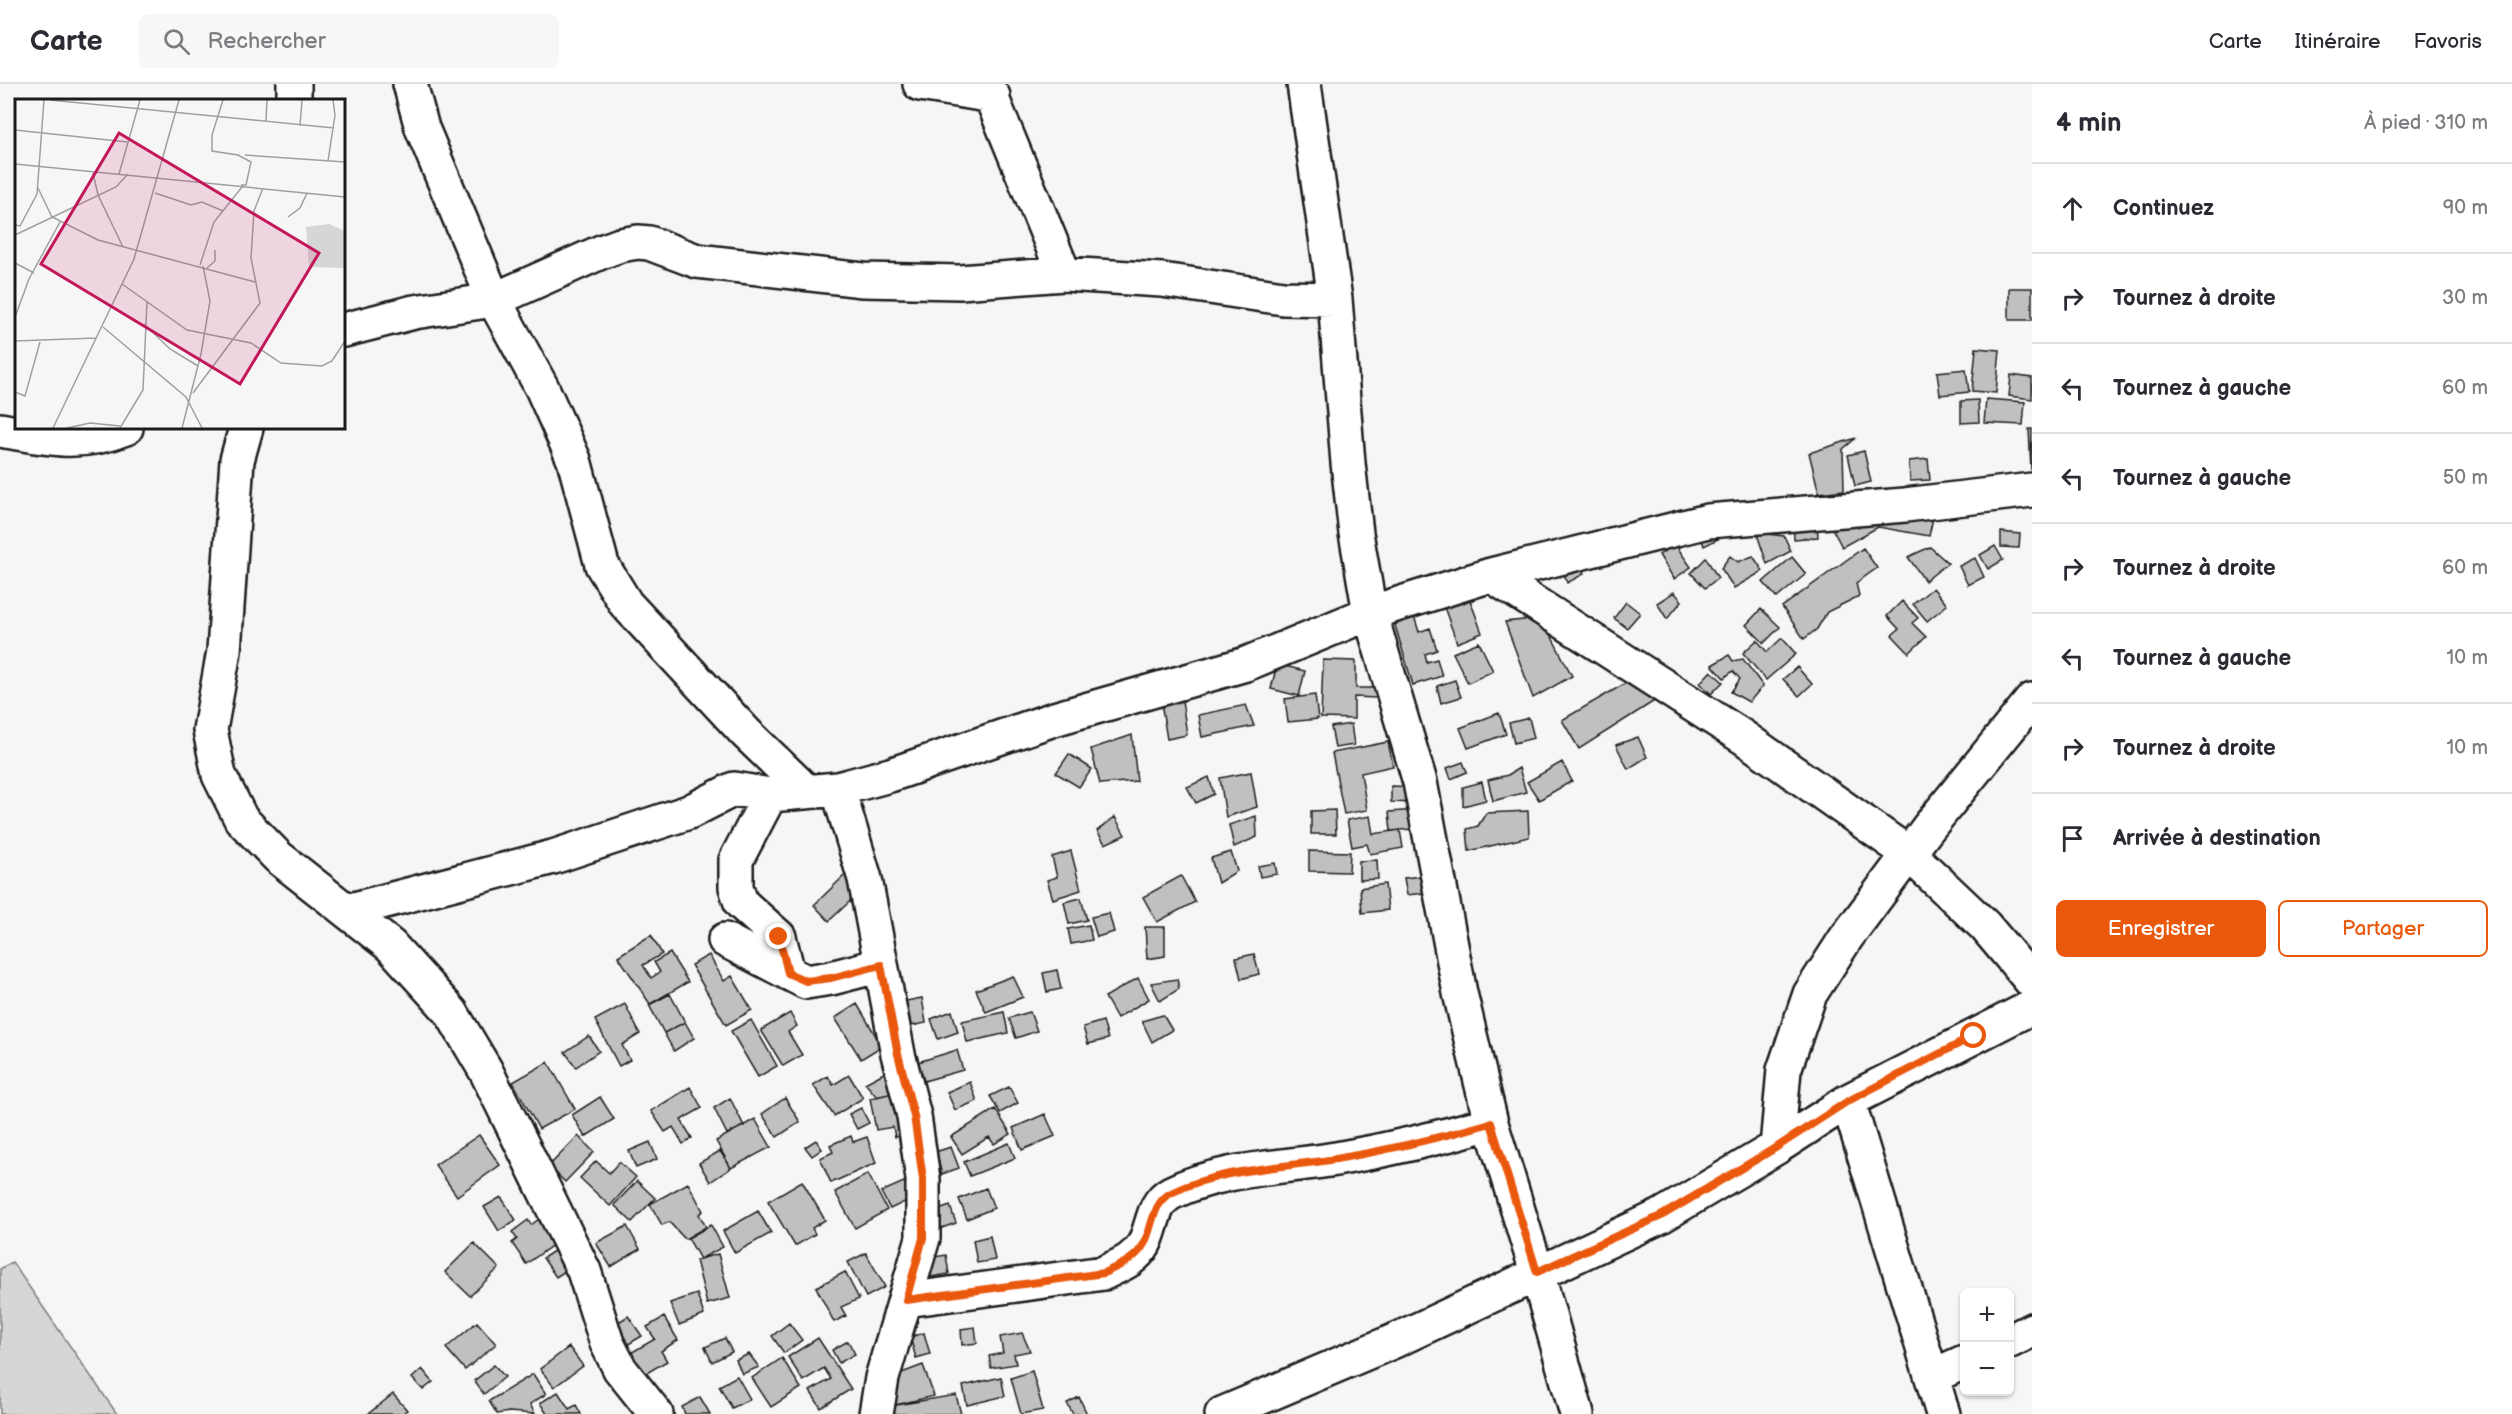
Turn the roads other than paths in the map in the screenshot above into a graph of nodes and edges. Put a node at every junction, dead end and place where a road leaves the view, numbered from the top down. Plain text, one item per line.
1 (410, 84) edge
2 (920, 84) edge
3 (1304, 84) edge
4 (989, 90) edge
5 (1064, 274) junction
6 (1335, 299) junction
7 (494, 300) junction
8 (345, 330) edge
9 (124, 429) edge
10 (246, 429) edge
11 (0, 430) edge
12 (2032, 490) edge
13 (1491, 574) junction
14 (1370, 613) junction
15 (2032, 700) edge
16 (838, 789) junction
17 (806, 791) junction
18 (770, 795) junction
19 (1909, 855) junction
20 (347, 911) junction
21 (724, 940) dead end
22 (881, 965) junction
23 (788, 973) junction
24 (2032, 982) edge
25 (2032, 1007) edge
26 (1848, 1101) junction
27 (1491, 1123) junction
28 (1777, 1147) junction
29 (1537, 1272) junction
30 (906, 1300) junction
31 (2032, 1330) edge
32 (2014, 1339) edge
33 (1960, 1364) edge
34 (1933, 1376) junction
35 (656, 1414) edge
36 (876, 1414) edge
37 (1222, 1414) edge
38 (1577, 1414) edge
39 (1943, 1414) edge

1 - 7 street
2 - 4 street
3 - 6 street
4 - 5 street
5 - 6 street
5 - 7 street
6 - 14 street
7 - 8 street
7 - 17 street
9 - 11 street
10 - 20 street
12 - 13 street
13 - 14 street
13 - 19 street
14 - 16 street
14 - 27 street
15 - 19 street
16 - 17 street
16 - 22 street
17 - 18 street
18 - 20 street
18 - 23 street
19 - 24 street
19 - 28 street
20 - 35 street
21 - 23 street
22 - 23 street
22 - 30 street
25 - 26 street
26 - 28 street
26 - 34 street
27 - 29 street
27 - 30 street
28 - 29 street
29 - 37 street
29 - 38 street
30 - 36 street
31 - 32 street
33 - 34 street
34 - 39 street

